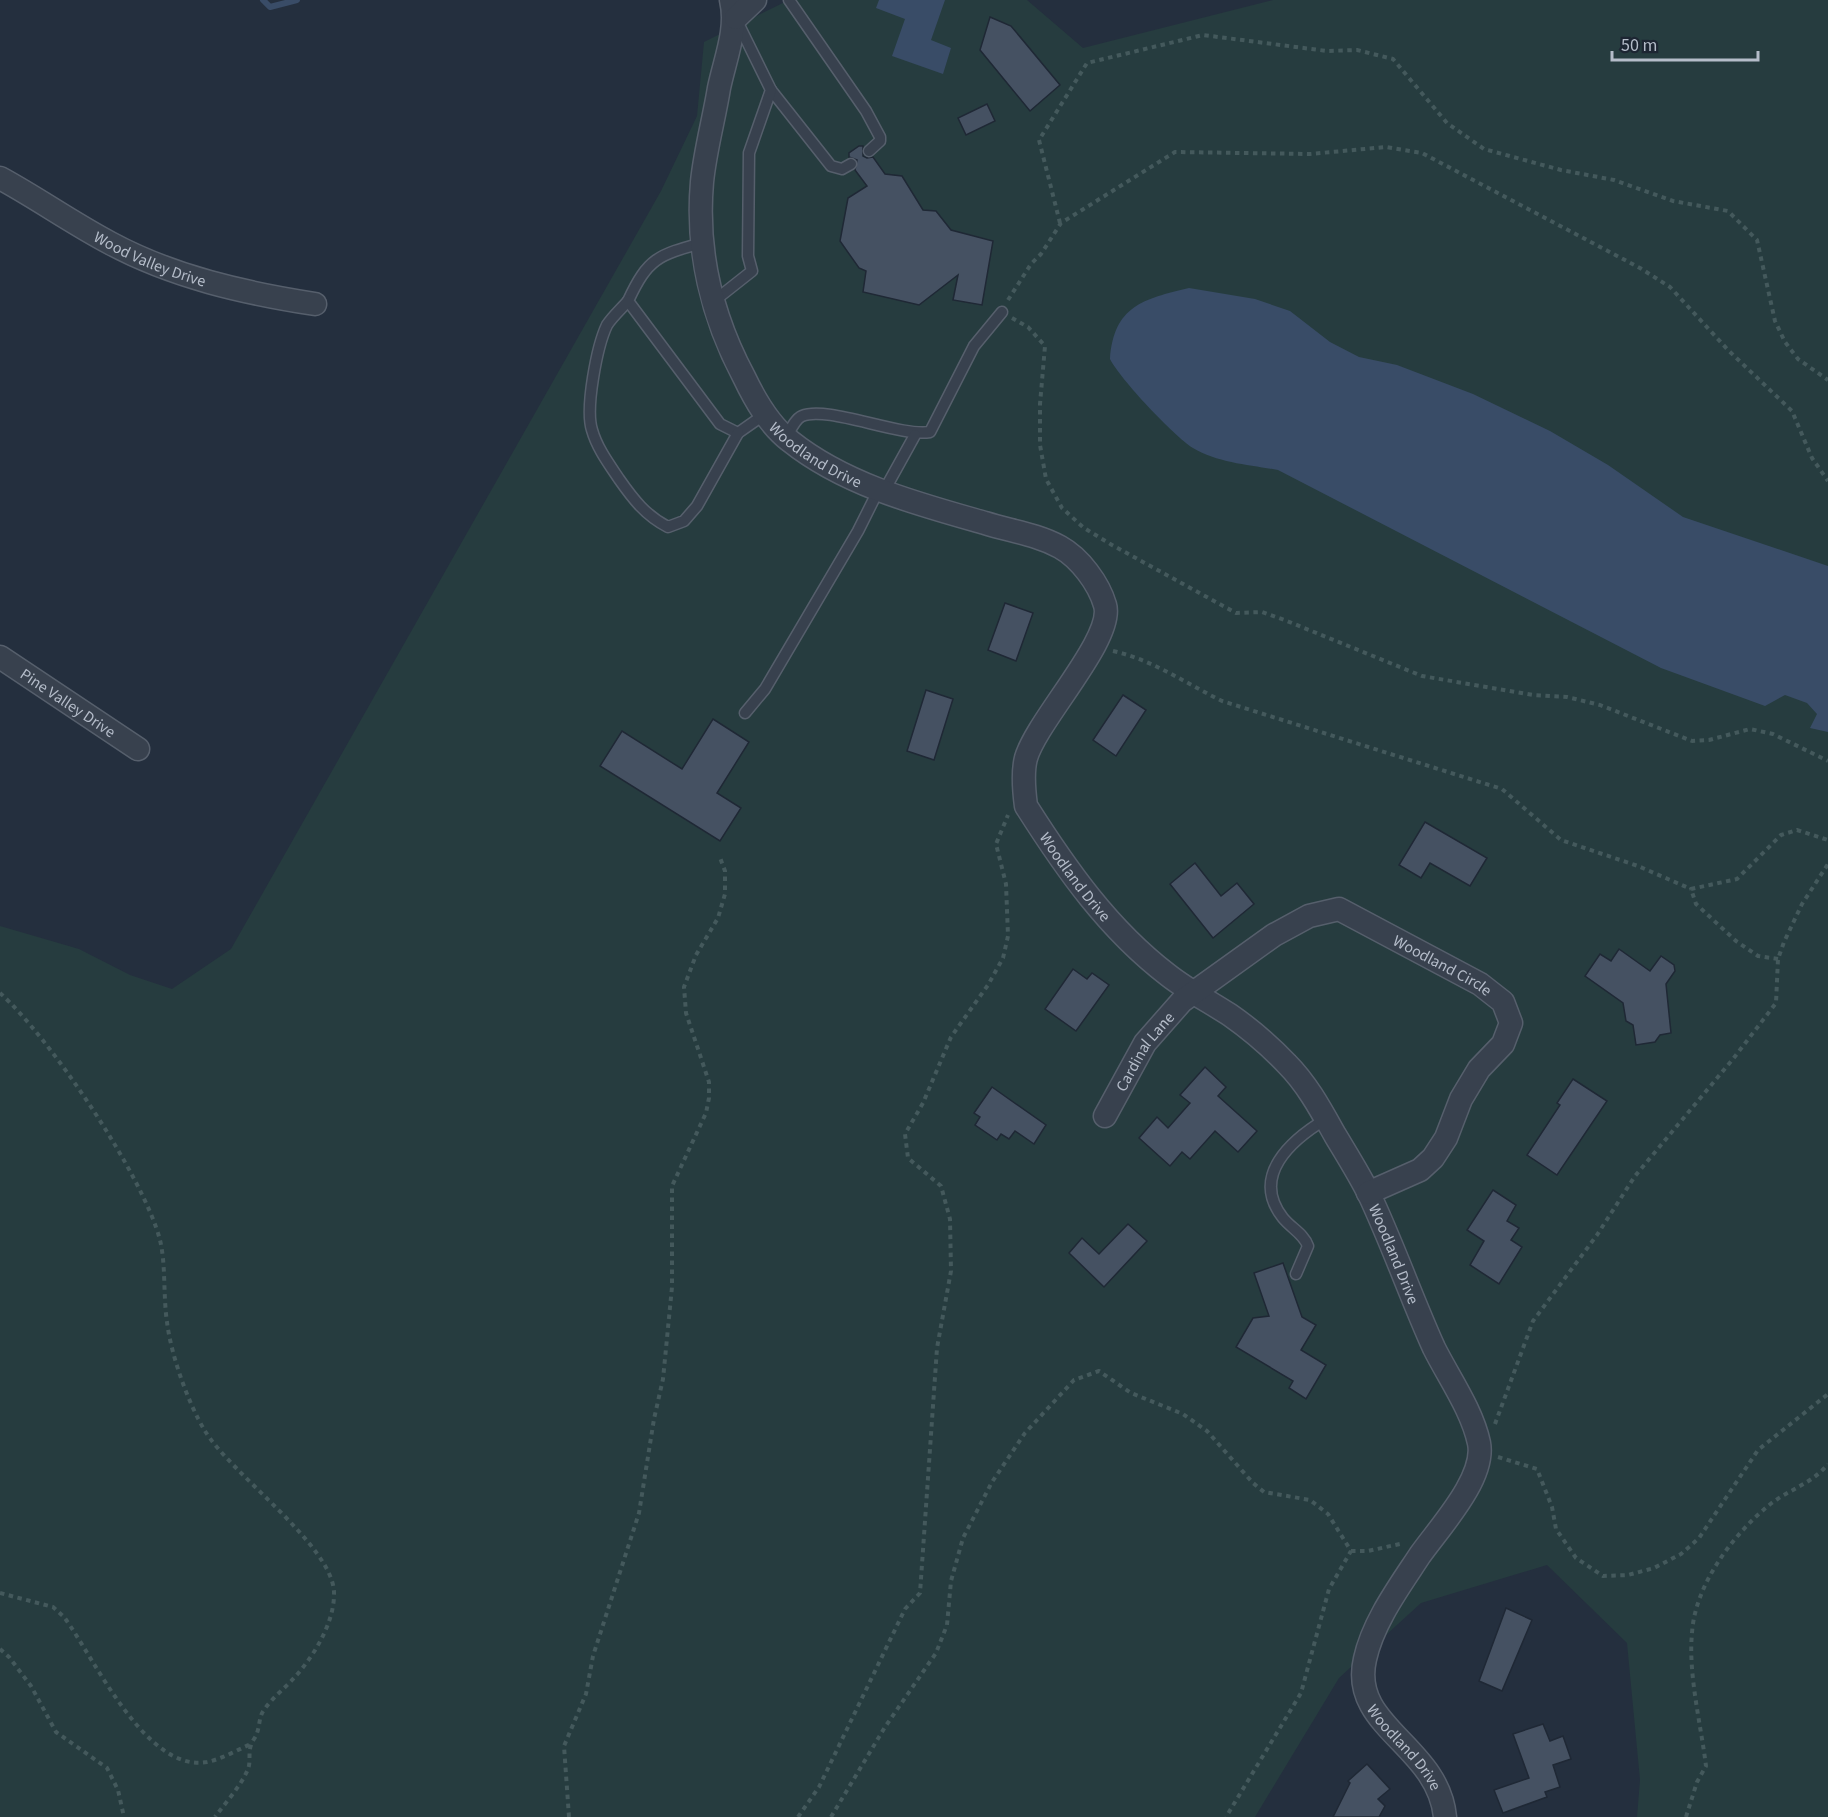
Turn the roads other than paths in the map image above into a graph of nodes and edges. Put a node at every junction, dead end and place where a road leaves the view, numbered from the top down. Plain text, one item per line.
1 (755, 0) edge
2 (789, 0) edge
3 (733, 9) edge
4 (771, 90) junction
5 (869, 151) dead end
6 (851, 165) dead end
7 (0, 178) edge
8 (702, 243) junction
9 (628, 301) junction
10 (713, 302) junction
11 (315, 304) dead end
12 (1002, 312) road end
13 (765, 414) junction
14 (738, 433) junction
15 (915, 435) junction
16 (786, 438) junction
17 (881, 490) junction
18 (0, 657) edge
19 (745, 713) dead end
20 (138, 749) dead end
21 (1194, 992) junction
22 (1105, 1116) dead end
23 (1326, 1119) junction
24 (1368, 1193) junction
25 (1296, 1274) dead end
26 (1444, 1817) edge

1 - 3 street
2 - 5 lane
3 - 4 lane
3 - 8 street, Woodland Drive
4 - 6 lane
4 - 10 lane
7 - 11 street, Wood Valley Drive
8 - 9 lane
8 - 10 street, Woodland Drive
9 - 14 lane
9 - 14 lane
10 - 13 street, Woodland Drive
12 - 15 lane
13 - 14 lane
13 - 16 street, Woodland Drive
15 - 16 lane
15 - 17 lane
16 - 17 street, Woodland Drive
17 - 19 lane
17 - 21 street, Woodland Drive
18 - 20 street, Pine Valley Drive
21 - 22 street, Cardinal Lane
21 - 23 street, Woodland Drive
21 - 24 street, Woodland Circle
23 - 24 street, Woodland Drive
23 - 25 lane
24 - 26 street, Woodland Drive

